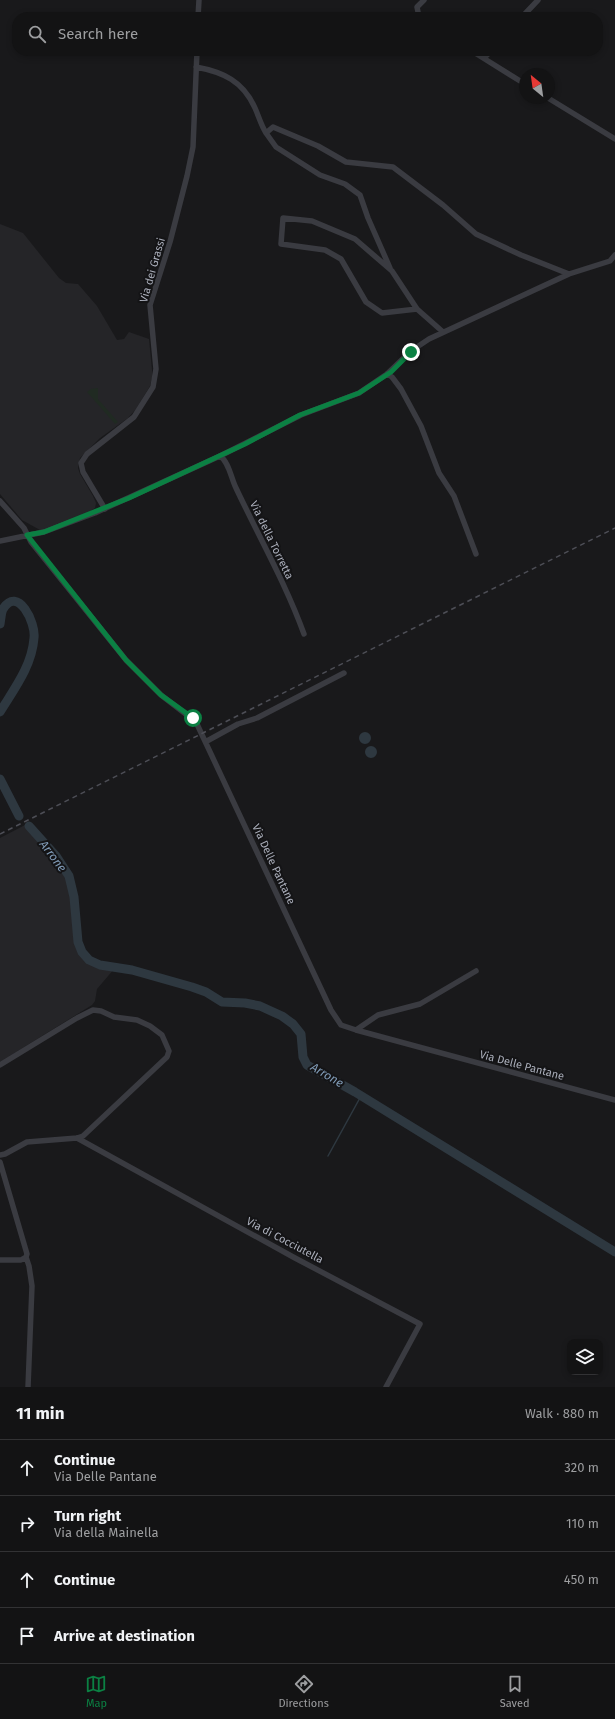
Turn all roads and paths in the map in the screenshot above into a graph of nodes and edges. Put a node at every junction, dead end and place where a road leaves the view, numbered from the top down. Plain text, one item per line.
1 (198, 0) edge
2 (424, 0) edge
3 (538, 0) edge
4 (198, 12) edge
5 (418, 12) edge
6 (527, 12) edge
7 (197, 56) edge
8 (481, 56) edge
9 (484, 58) joint
10 (196, 67) junction
11 (519, 80) edge
12 (555, 102) edge
13 (266, 134) junction
14 (615, 139) edge
15 (615, 255) edge
16 (392, 272) junction
17 (569, 274) junction
18 (418, 309) junction
19 (443, 332) junction
20 (387, 374) junction
21 (220, 456) junction
22 (0, 501) edge
23 (105, 509) junction
24 (27, 535) junction
25 (0, 541) edge
26 (476, 554) dead end
27 (304, 634) dead end
28 (344, 673) dead end
29 (207, 741) junction
30 (476, 972) dead end
31 (356, 1030) junction
32 (0, 1065) edge
33 (615, 1100) edge
34 (77, 1138) junction
35 (0, 1155) edge
36 (0, 1162) edge
37 (26, 1257) junction
38 (0, 1260) edge
39 (28, 1387) edge
40 (386, 1387) edge

1 - 4 street
2 - 5 street
3 - 6 street
7 - 10 street, Via dei Grassi
8 - 9 street
9 - 11 street
10 - 13 street
10 - 23 street, Via dei Grassi
12 - 14 street
13 - 16 street
13 - 17 street
15 - 17 street
16 - 18 street
16 - 18 street
17 - 19 street
18 - 19 street
19 - 20 street
20 - 21 street
20 - 26 street
21 - 23 street
21 - 27 street, Via della Torretta
22 - 24 street, Via Delle Pantane
23 - 24 street
24 - 25 street
24 - 29 street, Via Delle Pantane
28 - 29 street
29 - 31 street, Via Delle Pantane
30 - 31 street
31 - 33 street, Via Delle Pantane
32 - 34 street
34 - 35 street
34 - 40 street, Via di Cocciutella
36 - 37 street
37 - 38 street
37 - 39 street

